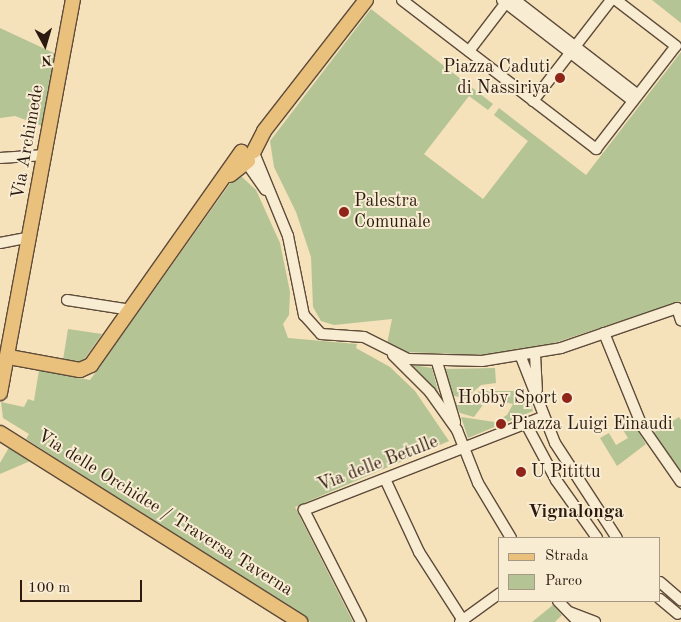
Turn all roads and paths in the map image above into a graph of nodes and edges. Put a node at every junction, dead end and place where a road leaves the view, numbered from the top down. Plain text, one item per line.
1 (73, 0) edge
2 (357, 0) edge
3 (366, 0) edge
4 (402, 0) edge
5 (611, 0) edge
6 (616, 0) edge
7 (508, 1) edge
8 (573, 49) junction
9 (468, 51) junction
10 (636, 98) junction
11 (533, 101) junction
12 (45, 155) junction
13 (248, 157) junction
14 (0, 158) edge
15 (274, 204) junction
16 (30, 237) junction
17 (0, 243) edge
18 (67, 300) dead end
19 (131, 310) junction
20 (681, 320) edge
21 (604, 333) junction
22 (393, 354) junction
23 (535, 354) junction
24 (9, 357) junction
25 (521, 357) junction
26 (437, 362) junction
27 (2, 382) edge
28 (0, 393) edge
29 (537, 401) junction
30 (543, 418) junction
31 (526, 424) junction
32 (2, 430) edge
33 (457, 430) junction
34 (465, 447) junction
35 (385, 479) junction
36 (681, 482) edge
37 (584, 494) junction
38 (570, 502) junction
39 (510, 537) edge
40 (596, 537) edge
41 (616, 537) edge
42 (661, 583) edge
43 (498, 594) edge
44 (681, 600) edge
45 (661, 601) edge
46 (559, 602) edge
47 (568, 612) junction
48 (677, 615) edge
49 (462, 621) edge
50 (300, 622) edge
51 (361, 622) edge
52 (578, 622) edge
53 (595, 622) edge

1 - 12 main road, Via Archimede
2 - 13 main road
3 - 13 main road
4 - 9 street
5 - 8 street
6 - 10 street
7 - 8 street
7 - 9 street
8 - 10 street
8 - 11 street
9 - 11 street
10 - 11 street
12 - 14 street
12 - 16 main road, Via Archimede
13 - 15 street
13 - 15 street
13 - 19 main road
15 - 22 street
16 - 17 street
16 - 24 main road, Via Archimede
18 - 19 street
19 - 24 main road
20 - 21 street
21 - 23 street
21 - 36 street
22 - 26 street
22 - 33 street
23 - 25 street
23 - 29 street
24 - 27 main road, Via Archimede
25 - 26 street
25 - 29 street
26 - 33 street
27 - 28 main road, Via Archimede
29 - 30 street
30 - 31 street, Via delle Betulle
30 - 37 street
31 - 34 street, Via delle Betulle
31 - 38 street
32 - 50 main road, Via delle Orchidee / Traversa Taverna
33 - 34 street
34 - 35 street, Via delle Betulle
34 - 39 street
35 - 49 street
35 - 51 street, Via delle Betulle
37 - 38 street
37 - 41 street
38 - 40 street
42 - 44 street
43 - 49 street
45 - 48 street
46 - 47 street
47 - 52 street
47 - 53 street

